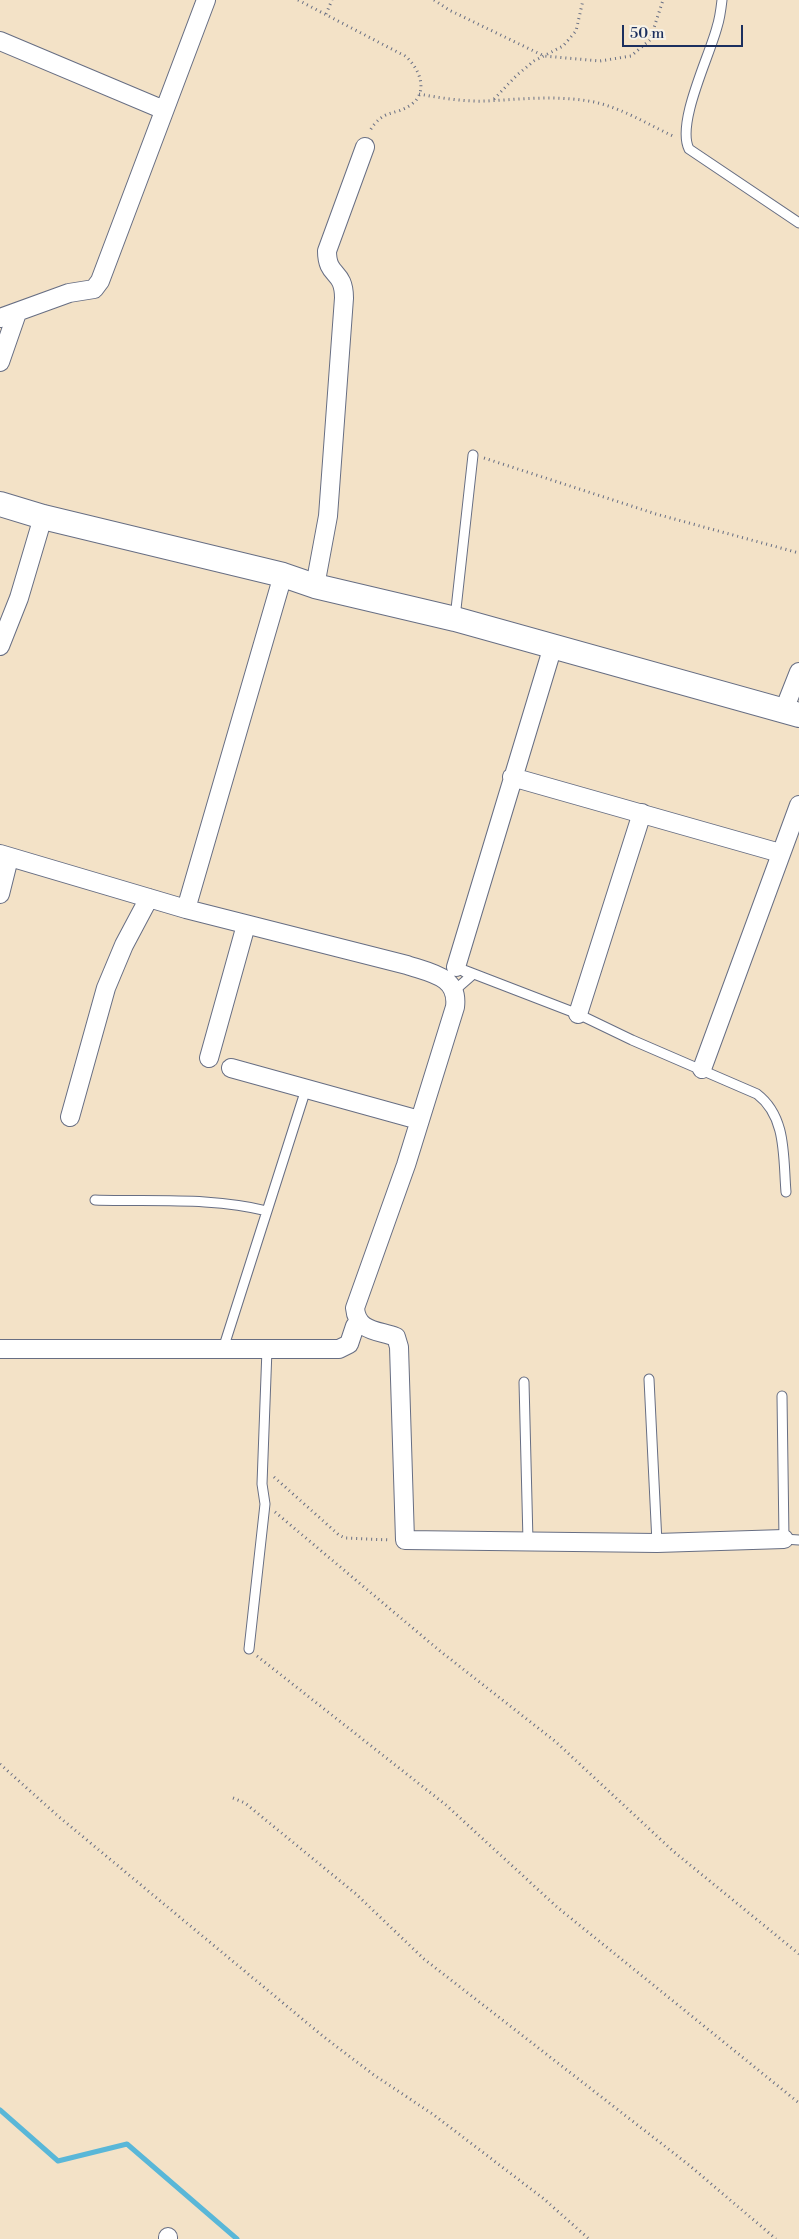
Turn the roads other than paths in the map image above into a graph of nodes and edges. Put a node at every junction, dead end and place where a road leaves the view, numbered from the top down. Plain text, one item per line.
1 (206, 0) edge
2 (722, 0) edge
3 (0, 41) edge
4 (164, 110) junction
5 (365, 147) road end
6 (799, 222) edge
7 (8, 315) edge
8 (0, 362) edge
9 (473, 455) road end
10 (0, 504) edge
11 (43, 517) junction
12 (283, 575) junction
13 (316, 586) junction
14 (455, 619) junction
15 (0, 646) edge
16 (552, 646) junction
17 (799, 672) edge
18 (792, 712) edge
19 (512, 777) junction
20 (799, 805) edge
21 (642, 813) junction
22 (780, 853) junction
23 (4, 856) edge
24 (0, 894) edge
25 (149, 898) junction
26 (186, 909) junction
27 (246, 925) junction
28 (456, 968) junction
29 (455, 990) junction
30 (578, 1014) junction
31 (209, 1058) dead end
32 (231, 1068) dead end
33 (702, 1069) junction
34 (306, 1088) junction
35 (70, 1117) dead end
36 (419, 1120) junction
37 (786, 1192) dead end
38 (95, 1200) dead end
39 (266, 1212) junction
40 (359, 1322) junction
41 (0, 1349) edge
42 (223, 1349) junction
43 (267, 1349) junction
44 (649, 1379) dead end
45 (524, 1382) dead end
46 (782, 1396) dead end
47 (792, 1540) edge
48 (528, 1541) junction
49 (657, 1543) junction
50 (249, 1649) road end

1 - 4 street
2 - 6 lane
3 - 4 street
4 - 7 street
5 - 13 street
7 - 8 street
9 - 14 lane
10 - 11 street
11 - 12 street
11 - 15 street
12 - 13 street
12 - 26 street
13 - 14 street
14 - 16 street
16 - 18 street
16 - 19 street
17 - 18 street
19 - 21 street
19 - 28 street
20 - 22 street
21 - 22 street
21 - 30 street
22 - 33 street
23 - 24 street
23 - 25 street
25 - 26 street
25 - 35 street
26 - 27 street
27 - 29 street
27 - 31 street
28 - 29 lane
28 - 30 lane
29 - 36 street
30 - 33 lane
32 - 34 street
33 - 37 lane
34 - 36 street
34 - 39 lane
36 - 40 street
38 - 39 lane
39 - 42 lane
40 - 43 street
40 - 48 street
41 - 42 street
42 - 43 street
43 - 50 lane
44 - 49 lane
45 - 48 lane
46 - 47 lane
47 - 49 street
48 - 49 street

